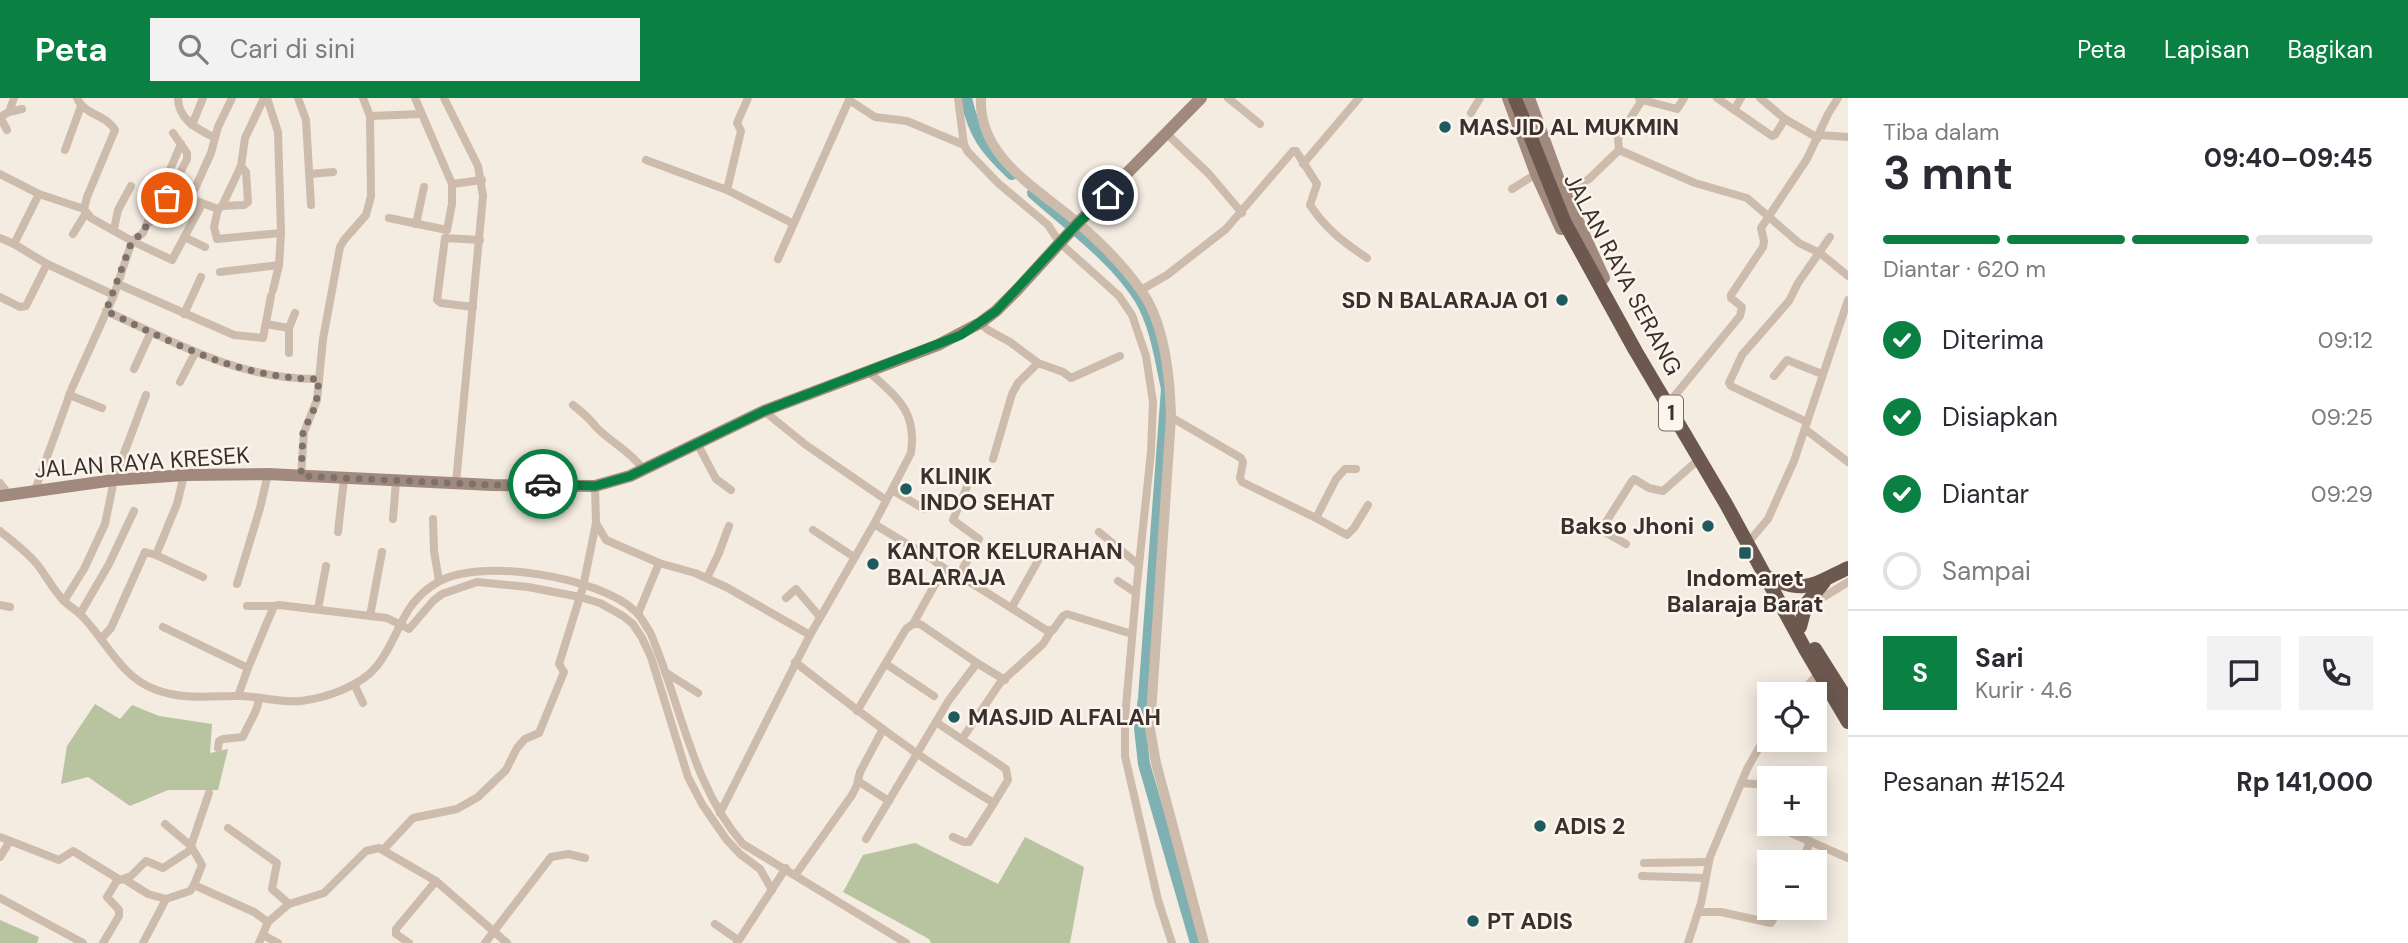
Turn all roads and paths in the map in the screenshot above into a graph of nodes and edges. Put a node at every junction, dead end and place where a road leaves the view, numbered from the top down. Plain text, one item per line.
1 (14, 98) edge
2 (178, 98) edge
3 (204, 98) edge
4 (232, 98) edge
5 (265, 98) edge
6 (298, 98) edge
7 (426, 98) edge
8 (444, 98) edge
9 (748, 98) edge
10 (958, 98) edge
11 (981, 98) edge
12 (1201, 98) edge
13 (1228, 98) edge
14 (1359, 98) edge
15 (1480, 98) edge
16 (1508, 98) edge
17 (1515, 98) edge
18 (1522, 98) edge
19 (1529, 98) edge
20 (1684, 98) edge
21 (1717, 98) edge
22 (1741, 98) edge
23 (1760, 98) edge
24 (1838, 98) edge
25 (361, 99) edge
26 (848, 99) edge
27 (1641, 99) edge
28 (416, 101) edge
29 (79, 102) edge
30 (22, 109) dead end
31 (1734, 110) junction
32 (9, 112) junction
33 (1471, 113) dead end
34 (421, 114) junction
35 (370, 116) junction
36 (1785, 119) junction
37 (1260, 124) dead end
38 (192, 125) junction
39 (7, 130) dead end
40 (173, 134) dead end
41 (1167, 134) junction
42 (1819, 136) junction
43 (1848, 137) edge
44 (215, 138) junction
45 (964, 145) junction
46 (65, 150) dead end
47 (1619, 150) junction
48 (646, 160) dead end
49 (1303, 164) junction
50 (241, 166) junction
51 (332, 173) dead end
52 (0, 174) edge
53 (310, 174) junction
54 (1536, 174) junction
55 (482, 180) junction
56 (452, 184) junction
57 (131, 186) dead end
58 (424, 187) dead end
59 (1512, 189) dead end
60 (727, 190) junction
61 (39, 194) junction
62 (1566, 194) junction
63 (311, 205) dead end
64 (200, 208) dead end
65 (220, 208) junction
66 (85, 211) junction
67 (1242, 212) junction
68 (1770, 216) junction
69 (389, 218) dead end
70 (1567, 222) junction
71 (416, 223) junction
72 (792, 223) junction
73 (1078, 224) junction
74 (114, 229) junction
75 (281, 233) junction
76 (73, 234) dead end
77 (446, 234) junction
78 (184, 237) junction
79 (1830, 237) dead end
80 (0, 238) edge
81 (480, 240) junction
82 (132, 241) junction
83 (1062, 241) junction
84 (14, 244) junction
85 (205, 247) dead end
86 (1820, 253) junction
87 (1367, 258) dead end
88 (778, 259) dead end
89 (47, 264) junction
90 (279, 265) junction
91 (220, 272) dead end
92 (1848, 276) edge
93 (201, 277) dead end
94 (1600, 280) junction
95 (118, 284) junction
96 (1141, 290) junction
97 (114, 295) junction
98 (0, 297) edge
99 (1848, 300) edge
100 (473, 307) junction
101 (106, 311) junction
102 (295, 313) dead end
103 (184, 314) junction
104 (980, 323) junction
105 (266, 324) junction
106 (289, 328) junction
107 (151, 332) junction
108 (195, 353) junction
109 (289, 353) dead end
110 (1120, 356) dead end
111 (1038, 363) junction
112 (134, 369) dead end
113 (868, 371) junction
114 (1822, 374) junction
115 (1774, 376) dead end
116 (319, 379) junction
117 (180, 382) dead end
118 (69, 395) junction
119 (146, 395) dead end
120 (1672, 399) junction
121 (573, 405) dead end
122 (102, 408) dead end
123 (764, 411) junction
124 (1171, 417) junction
125 (1806, 425) junction
126 (1684, 426) junction
127 (697, 443) junction
128 (993, 458) dead end
129 (1701, 458) junction
130 (1848, 461) edge
131 (1356, 469) dead end
132 (643, 470) junction
133 (268, 474) junction
134 (184, 475) junction
135 (301, 476) junction
136 (971, 477) dead end
137 (344, 479) junction
138 (114, 480) junction
139 (396, 481) junction
140 (0, 483) edge
141 (456, 483) junction
142 (595, 486) junction
143 (35, 490) junction
144 (731, 490) dead end
145 (892, 490) junction
146 (4, 496) edge
147 (886, 500) junction
148 (1368, 505) dead end
149 (924, 509) dead end
150 (134, 511) dead end
151 (1316, 517) junction
152 (393, 519) dead end
153 (433, 519) dead end
154 (596, 523) junction
155 (874, 524) junction
156 (729, 526) dead end
157 (813, 530) dead end
158 (0, 531) edge
159 (338, 532) dead end
160 (1099, 532) dead end
161 (1750, 542) junction
162 (1626, 544) dead end
163 (1044, 550) dead end
164 (382, 552) dead end
165 (156, 555) junction
166 (854, 557) junction
167 (659, 563) junction
168 (1139, 565) junction
169 (326, 566) dead end
170 (944, 568) junction
171 (1848, 568) edge
172 (1768, 575) junction
173 (491, 576) junction
174 (203, 577) dead end
175 (477, 577) junction
176 (962, 577) junction
177 (509, 578) junction
178 (707, 578) junction
179 (530, 581) junction
180 (1118, 581) dead end
181 (439, 582) junction
182 (1848, 582) edge
183 (1816, 583) junction
184 (237, 584) dead end
185 (582, 591) junction
186 (1136, 593) junction
187 (786, 598) dead end
188 (64, 601) junction
189 (615, 604) junction
190 (0, 606) edge
191 (247, 606) dead end
192 (274, 606) junction
193 (10, 607) dead end
194 (1012, 607) junction
195 (318, 609) junction
196 (80, 614) junction
197 (370, 616) junction
198 (1796, 616) junction
199 (820, 617) junction
200 (637, 619) junction
201 (913, 624) junction
202 (404, 625) junction
203 (163, 627) dead end
204 (1051, 631) junction
205 (1132, 634) junction
206 (810, 635) junction
207 (101, 639) junction
208 (654, 654) junction
209 (795, 662) junction
210 (977, 663) junction
211 (886, 664) junction
212 (248, 668) junction
213 (666, 672) junction
214 (1819, 673) junction
215 (1005, 680) junction
216 (1811, 682) edge
217 (698, 693) dead end
218 (934, 695) dead end
219 (239, 696) junction
220 (259, 698) junction
221 (1846, 710) edge
222 (857, 711) junction
223 (936, 722) junction
224 (883, 729) junction
225 (962, 739) junction
226 (218, 748) dead end
227 (1757, 752) edge
228 (917, 754) junction
229 (858, 781) junction
230 (1741, 783) junction
231 (1757, 784) edge
232 (209, 793) dead end
233 (889, 801) junction
234 (994, 803) junction
235 (720, 813) junction
236 (165, 824) dead end
237 (228, 828) dead end
238 (1798, 836) edge
239 (0, 837) edge
240 (953, 837) dead end
241 (866, 839) dead end
242 (10, 841) junction
243 (1810, 841) junction
244 (192, 848) junction
245 (384, 849) junction
246 (1807, 850) edge
247 (0, 858) edge
248 (586, 858) dead end
249 (1848, 858) edge
250 (1708, 862) junction
251 (1644, 863) dead end
252 (784, 872) junction
253 (796, 874) junction
254 (1642, 876) dead end
255 (1705, 878) junction
256 (121, 879) junction
257 (436, 881) junction
258 (194, 885) junction
259 (773, 889) junction
260 (0, 898) edge
261 (166, 899) junction
262 (289, 904) junction
263 (1698, 912) junction
264 (1757, 920) edge
265 (1758, 920) edge
266 (1773, 920) edge
267 (268, 922) junction
268 (715, 924) dead end
269 (493, 930) junction
270 (263, 934) junction
271 (738, 941) edge
272 (83, 943) edge
273 (103, 943) edge
274 (143, 943) edge
275 (258, 943) edge
276 (278, 943) edge
277 (409, 943) edge
278 (485, 943) edge
279 (507, 943) edge
280 (906, 943) edge
281 (1172, 943) edge
282 (1204, 943) edge
283 (1688, 943) edge

1 - 32 street
2 - 38 street
3 - 38 street
4 - 44 street
5 - 50 street
5 - 75 street
6 - 53 street
7 - 28 street
8 - 55 street
9 - 60 street
10 - 45 street
11 - 73 street
12 - 41 main road, JALAN RAYA KRESEK
13 - 37 street
14 - 49 street
15 - 33 street
16 - 54 main road
17 - 70 highway, JALAN RAYA SERANG / 1
18 - 70 highway, JALAN RAYA SERANG / 1
19 - 62 main road
20 - 27 street
21 - 31 street
22 - 31 street
23 - 36 street
24 - 42 street
25 - 35 street
26 - 45 street
26 - 72 street
27 - 47 street
28 - 34 street
29 - 46 street
29 - 66 street
30 - 32 street
31 - 36 street
32 - 39 street
34 - 35 street
34 - 56 street
35 - 116 street
36 - 42 street
38 - 44 street
40 - 82 street
41 - 67 street
41 - 73 main road, JALAN RAYA KRESEK
42 - 43 street
42 - 68 street
44 - 65 street
45 - 83 street
47 - 62 street
47 - 68 street
48 - 60 street
49 - 67 street
49 - 87 street
50 - 65 street
50 - 65 street
51 - 53 street
52 - 61 street
53 - 63 street
54 - 59 street
54 - 94 main road
55 - 56 street
55 - 81 street
56 - 77 street
57 - 74 street
58 - 71 street
60 - 72 street
61 - 66 street
61 - 84 street
62 - 94 main road
64 - 78 street
65 - 75 street
66 - 74 street
66 - 76 street
67 - 96 street
68 - 86 street
68 - 120 street
69 - 71 street
70 - 94 highway, JALAN RAYA SERANG / 1
71 - 77 street
72 - 88 street
73 - 83 main road, JALAN RAYA KRESEK
73 - 96 street
74 - 82 street
75 - 90 street
77 - 81 street
77 - 100 street
78 - 82 street
78 - 85 street
79 - 86 street
80 - 84 street
81 - 100 street
82 - 95 street
83 - 104 main road, JALAN RAYA KRESEK
83 - 168 street
84 - 89 street
86 - 92 street
86 - 125 street
89 - 97 street
89 - 98 street
90 - 91 street
90 - 105 street
93 - 103 street
94 - 120 highway, JALAN RAYA SERANG / 1
94 - 126 highway, JALAN RAYA SERANG / 1
95 - 97 street
95 - 103 street
96 - 124 street
97 - 101 street
99 - 114 street
100 - 141 street
101 - 107 street
101 - 118 street
102 - 106 street
103 - 105 street
104 - 111 street
104 - 113 main road, JALAN RAYA KRESEK
105 - 106 street
106 - 109 street
107 - 108 street
107 - 112 street
108 - 116 street
108 - 117 street
110 - 111 street
111 - 128 street
113 - 123 main road, JALAN RAYA KRESEK
113 - 145 street
114 - 115 street
114 - 125 street
116 - 135 street
118 - 122 street
118 - 143 street
119 - 138 street
120 - 126 highway, JALAN RAYA SERANG / 1
121 - 132 street
123 - 127 main road, JALAN RAYA KRESEK
123 - 147 street
124 - 151 street
124 - 282 street
125 - 130 street
125 - 161 street
126 - 129 highway, JALAN RAYA SERANG / 1
127 - 132 main road, JALAN RAYA KRESEK
127 - 144 street
129 - 161 highway, JALAN RAYA SERANG / 1
129 - 162 street
131 - 151 street
132 - 142 main road, JALAN RAYA KRESEK
133 - 134 main road, JALAN RAYA KRESEK
133 - 135 main road, JALAN RAYA KRESEK
133 - 184 street
134 - 138 main road, JALAN RAYA KRESEK
134 - 165 street
135 - 137 main road, JALAN RAYA KRESEK
136 - 176 street
137 - 139 main road, JALAN RAYA KRESEK
137 - 159 street
138 - 143 main road, JALAN RAYA KRESEK
138 - 188 street
139 - 141 main road, JALAN RAYA KRESEK
139 - 152 street
140 - 146 street
141 - 142 main road, JALAN RAYA KRESEK
142 - 154 street
143 - 146 main road, JALAN RAYA KRESEK
145 - 147 street
145 - 149 street
147 - 155 street
148 - 151 street
150 - 196 street
153 - 181 street
154 - 167 street
154 - 185 street
155 - 166 street
155 - 170 street
156 - 178 street
157 - 166 street
158 - 188 street
160 - 168 street
161 - 172 highway, JALAN RAYA SERANG / 1
163 - 194 street
164 - 197 street
165 - 174 street
165 - 207 street
166 - 199 street
167 - 178 street
167 - 200 street
168 - 186 street
169 - 195 street
170 - 176 street
170 - 201 street
171 - 183 highway
172 - 183 highway
172 - 198 highway, JALAN RAYA SERANG / 1
173 - 175 street
173 - 175 street
173 - 177 street
173 - 177 street
175 - 181 street
175 - 202 street
176 - 194 street
177 - 179 street
177 - 179 street
178 - 206 street
179 - 185 street
179 - 185 street
180 - 186 street
181 - 202 street
182 - 198 street
183 - 198 highway
183 - 198 highway
185 - 189 street
185 - 189 street
185 - 245 street
186 - 205 street
187 - 199 street
188 - 196 street
189 - 200 street
190 - 193 street
191 - 192 street
192 - 195 street
192 - 212 street
194 - 204 street
195 - 197 street
196 - 207 street
197 - 202 street
198 - 214 highway, JALAN RAYA SERANG / 1
198 - 221 highway, JALAN RAYA SERANG / 1
199 - 206 street
200 - 208 street
201 - 210 street
201 - 211 street
202 - 220 street
203 - 212 street
204 - 205 street
204 - 215 street
205 - 281 street
206 - 209 street
207 - 219 street
208 - 213 street
208 - 259 street
209 - 222 street
209 - 235 street
210 - 215 street
210 - 223 street
211 - 218 street
211 - 222 street
212 - 219 street
213 - 217 street
213 - 235 street
214 - 216 street
214 - 221 highway, JALAN RAYA SERANG / 1
215 - 225 street
219 - 220 street
220 - 226 street
222 - 224 street
223 - 225 street
223 - 228 street
224 - 228 street
224 - 229 street
225 - 234 street
227 - 230 street
228 - 233 street
228 - 234 street
229 - 233 street
229 - 253 street
230 - 231 street
230 - 250 street
232 - 244 street
233 - 241 street
234 - 240 street
235 - 252 street
236 - 244 street
237 - 262 street
238 - 243 street
239 - 242 street
242 - 247 street
242 - 256 street
243 - 246 street
243 - 249 street
244 - 256 street
244 - 258 street
245 - 257 street
245 - 262 street
248 - 269 street
250 - 251 street
250 - 255 street
252 - 253 street
252 - 259 street
253 - 280 street
254 - 255 street
255 - 263 street
256 - 261 street
256 - 273 street
257 - 269 street
257 - 277 street
258 - 261 street
258 - 267 street
259 - 271 street
260 - 272 street
261 - 274 street
262 - 267 street
263 - 264 street
263 - 283 street
265 - 266 street
267 - 270 street
268 - 271 street
269 - 278 street
269 - 279 street
270 - 275 street
270 - 276 street

